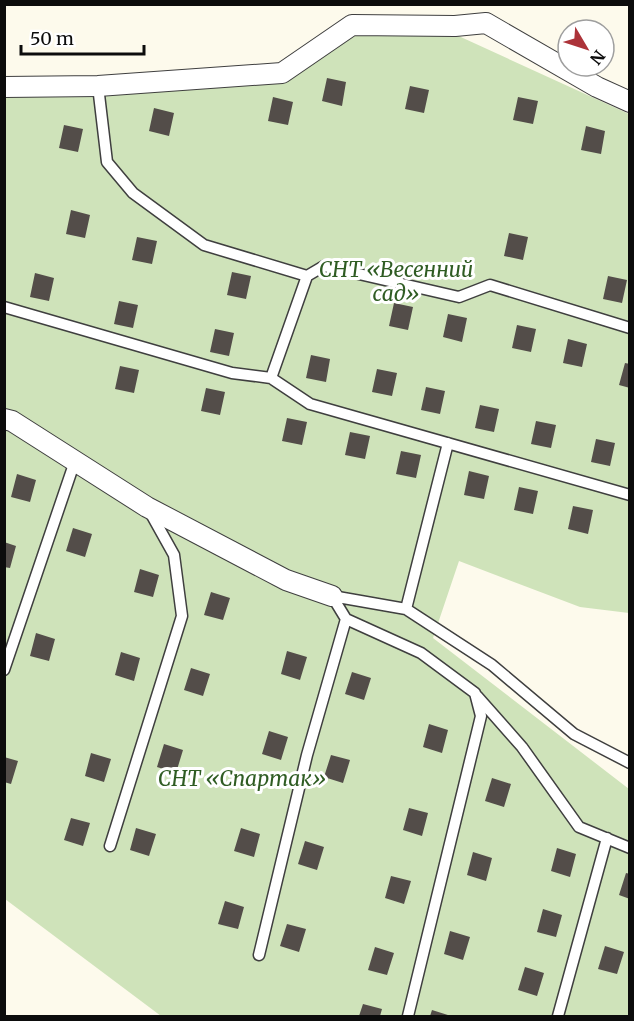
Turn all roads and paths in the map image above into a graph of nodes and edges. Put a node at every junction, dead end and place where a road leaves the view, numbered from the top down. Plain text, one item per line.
1 (98, 86) junction
2 (4, 87) edge
3 (630, 102) edge
4 (307, 276) junction
5 (4, 307) edge
6 (630, 328) edge
7 (271, 378) junction
8 (4, 419) edge
9 (448, 443) junction
10 (75, 461) junction
11 (630, 495) edge
12 (147, 507) junction
13 (332, 596) junction
14 (406, 609) junction
15 (346, 619) junction
16 (4, 670) edge
17 (475, 693) junction
18 (630, 763) edge
19 (607, 838) junction
20 (110, 846) dead end
21 (630, 848) edge
22 (259, 955) dead end
23 (408, 1017) edge
24 (558, 1017) edge

1 - 2 street
1 - 3 street
1 - 4 lane
4 - 6 lane
4 - 7 lane
5 - 7 lane
7 - 9 lane
8 - 10 street
9 - 11 lane
9 - 14 lane
10 - 12 street
10 - 16 lane
12 - 13 street
12 - 20 lane
13 - 14 lane
13 - 15 lane
14 - 18 lane
15 - 17 lane
15 - 22 lane
17 - 19 lane
17 - 23 lane
19 - 21 lane
19 - 24 lane

